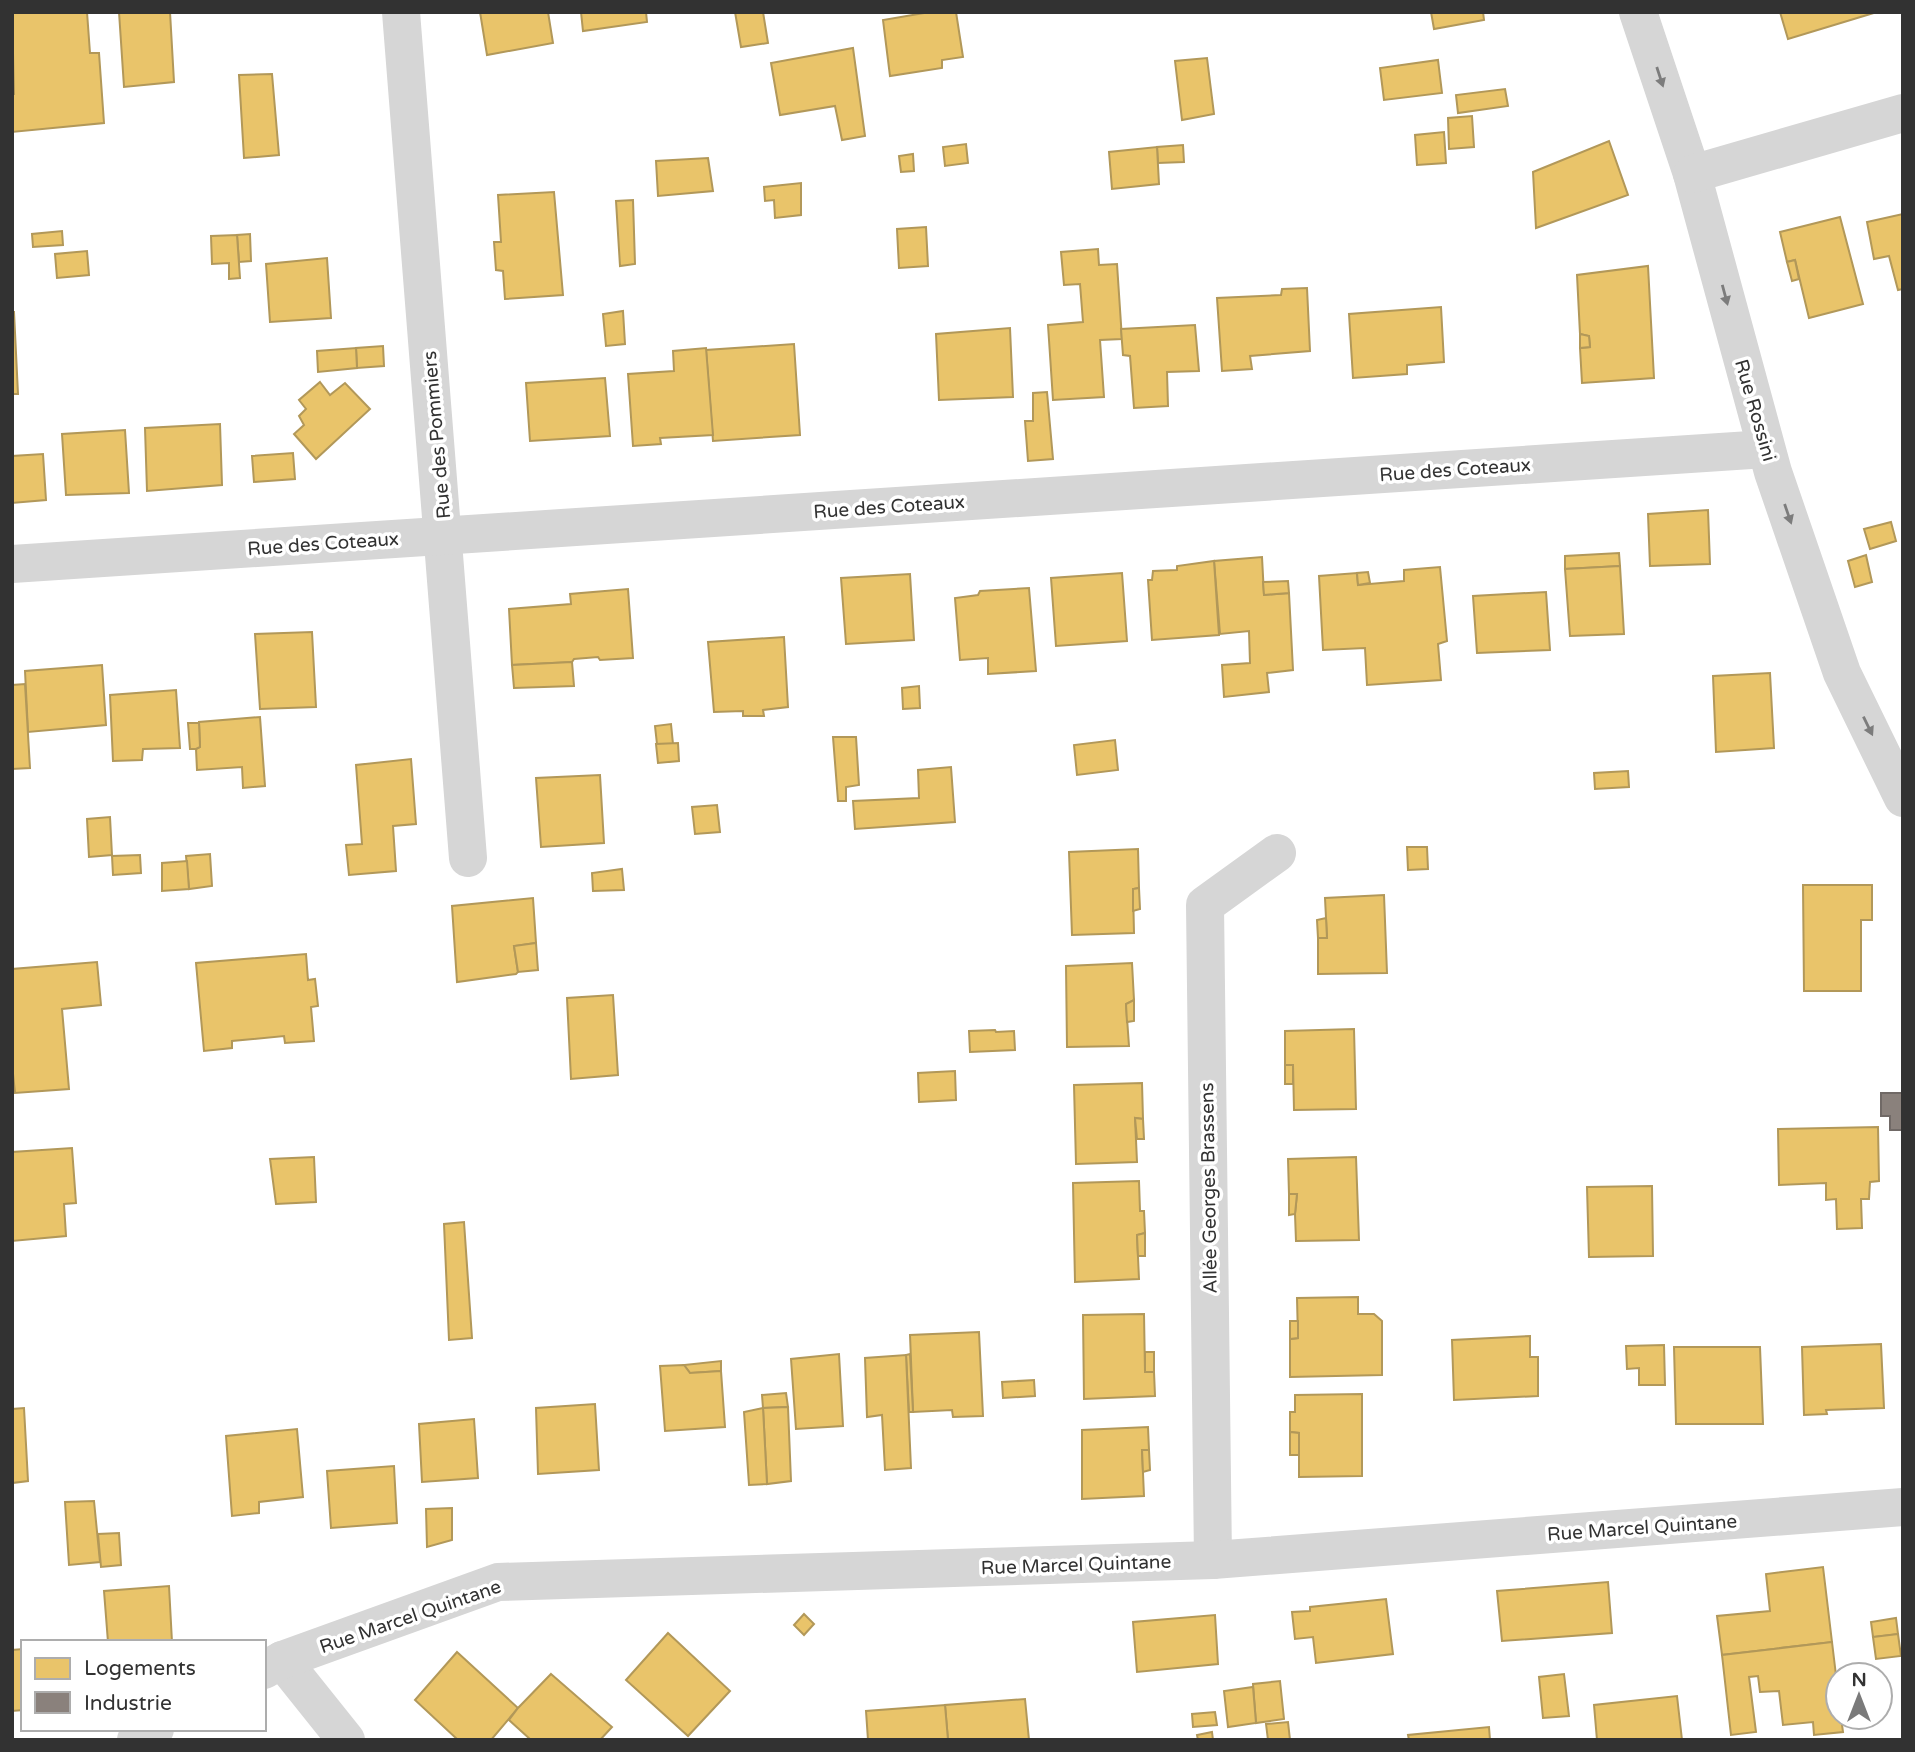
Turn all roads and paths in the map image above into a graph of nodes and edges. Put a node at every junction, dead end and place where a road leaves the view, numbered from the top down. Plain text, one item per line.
1 (401, 12) edge
2 (1638, 12) edge
3 (1903, 113) edge
4 (1692, 174) junction
5 (1766, 449) junction
6 (444, 534) junction
7 (12, 564) edge
8 (1903, 798) edge
9 (1277, 853) dead end
10 (468, 858) dead end
11 (1903, 1507) edge
12 (1213, 1560) junction
13 (273, 1665) edge
14 (151, 1731) edge
15 (135, 1740) edge
16 (346, 1740) edge

1 - 6 street, Rue des Pommiers
2 -> 4 street, Rue Rossini
3 - 4 street
4 -> 5 street, Rue Rossini
5 - 6 street, Rue des Coteaux
5 -> 8 street, Rue Rossini
6 - 7 street, Rue des Coteaux
6 - 10 street, Rue des Pommiers
9 - 12 street, Allée Georges Brassens
11 - 12 street, Rue Marcel Quintane
12 - 13 street, Rue Marcel Quintane
13 - 16 street
14 - 15 street

